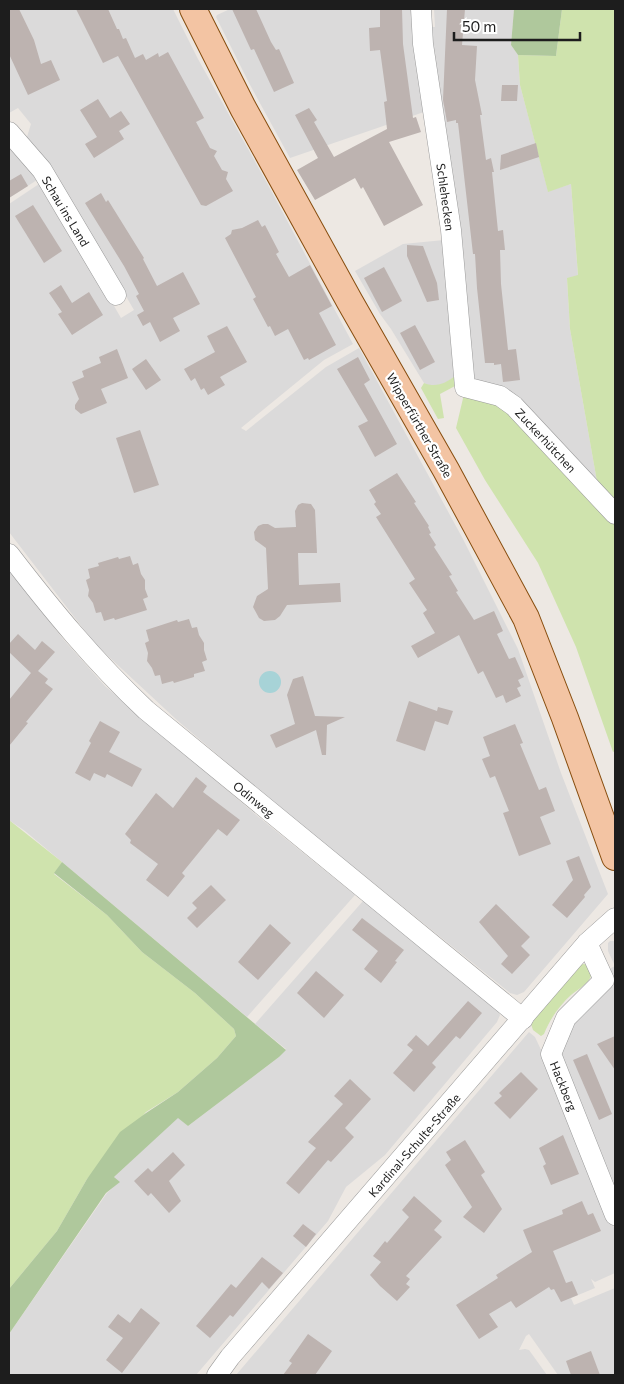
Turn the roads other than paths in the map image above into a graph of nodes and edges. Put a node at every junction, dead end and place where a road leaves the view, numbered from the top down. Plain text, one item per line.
1 (422, 9) edge
2 (198, 10) edge
3 (9, 132) edge
4 (116, 295) dead end
5 (464, 387) joint
6 (615, 514) edge
7 (9, 554) edge
8 (615, 856) edge
9 (615, 918) edge
10 (587, 943) junction
11 (523, 1019) junction
12 (615, 1215) edge
13 (217, 1375) edge

1 - 5 street, Schlehecken
2 - 8 main road, Wipperfürther Straße
3 - 4 street, Schau ins Land
5 - 6 street, Zuckerhütchen
7 - 11 street, Odinweg
9 - 10 street, Kardinal-Schulte-Straße
10 - 11 street, Kardinal-Schulte-Straße
10 - 12 street, Hackberg
11 - 13 street, Kardinal-Schulte-Straße

